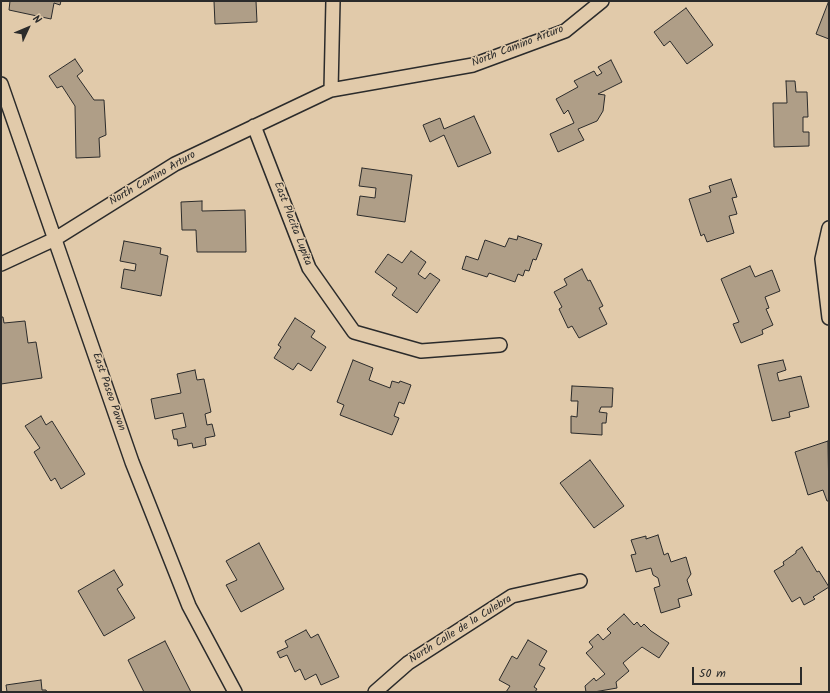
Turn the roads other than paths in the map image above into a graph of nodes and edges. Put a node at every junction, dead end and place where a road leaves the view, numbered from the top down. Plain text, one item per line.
1 (333, 1) edge
2 (602, 1) edge
3 (1, 84) edge
4 (331, 90) junction
5 (254, 126) junction
6 (829, 228) edge
7 (55, 239) junction
8 (1, 264) edge
9 (829, 318) edge
10 (500, 345) dead end
11 (580, 581) dead end
12 (235, 692) edge
13 (375, 692) edge

1 - 4 street
2 - 4 street, North Camino Arturo
3 - 7 street, East Paseo Pavon
4 - 5 street, North Camino Arturo
5 - 7 street, North Camino Arturo
5 - 10 street, East Placita Lupita
6 - 9 street
7 - 8 street, North Camino Arturo
7 - 12 street, East Paseo Pavon
11 - 13 street, North Calle de la Culebra

